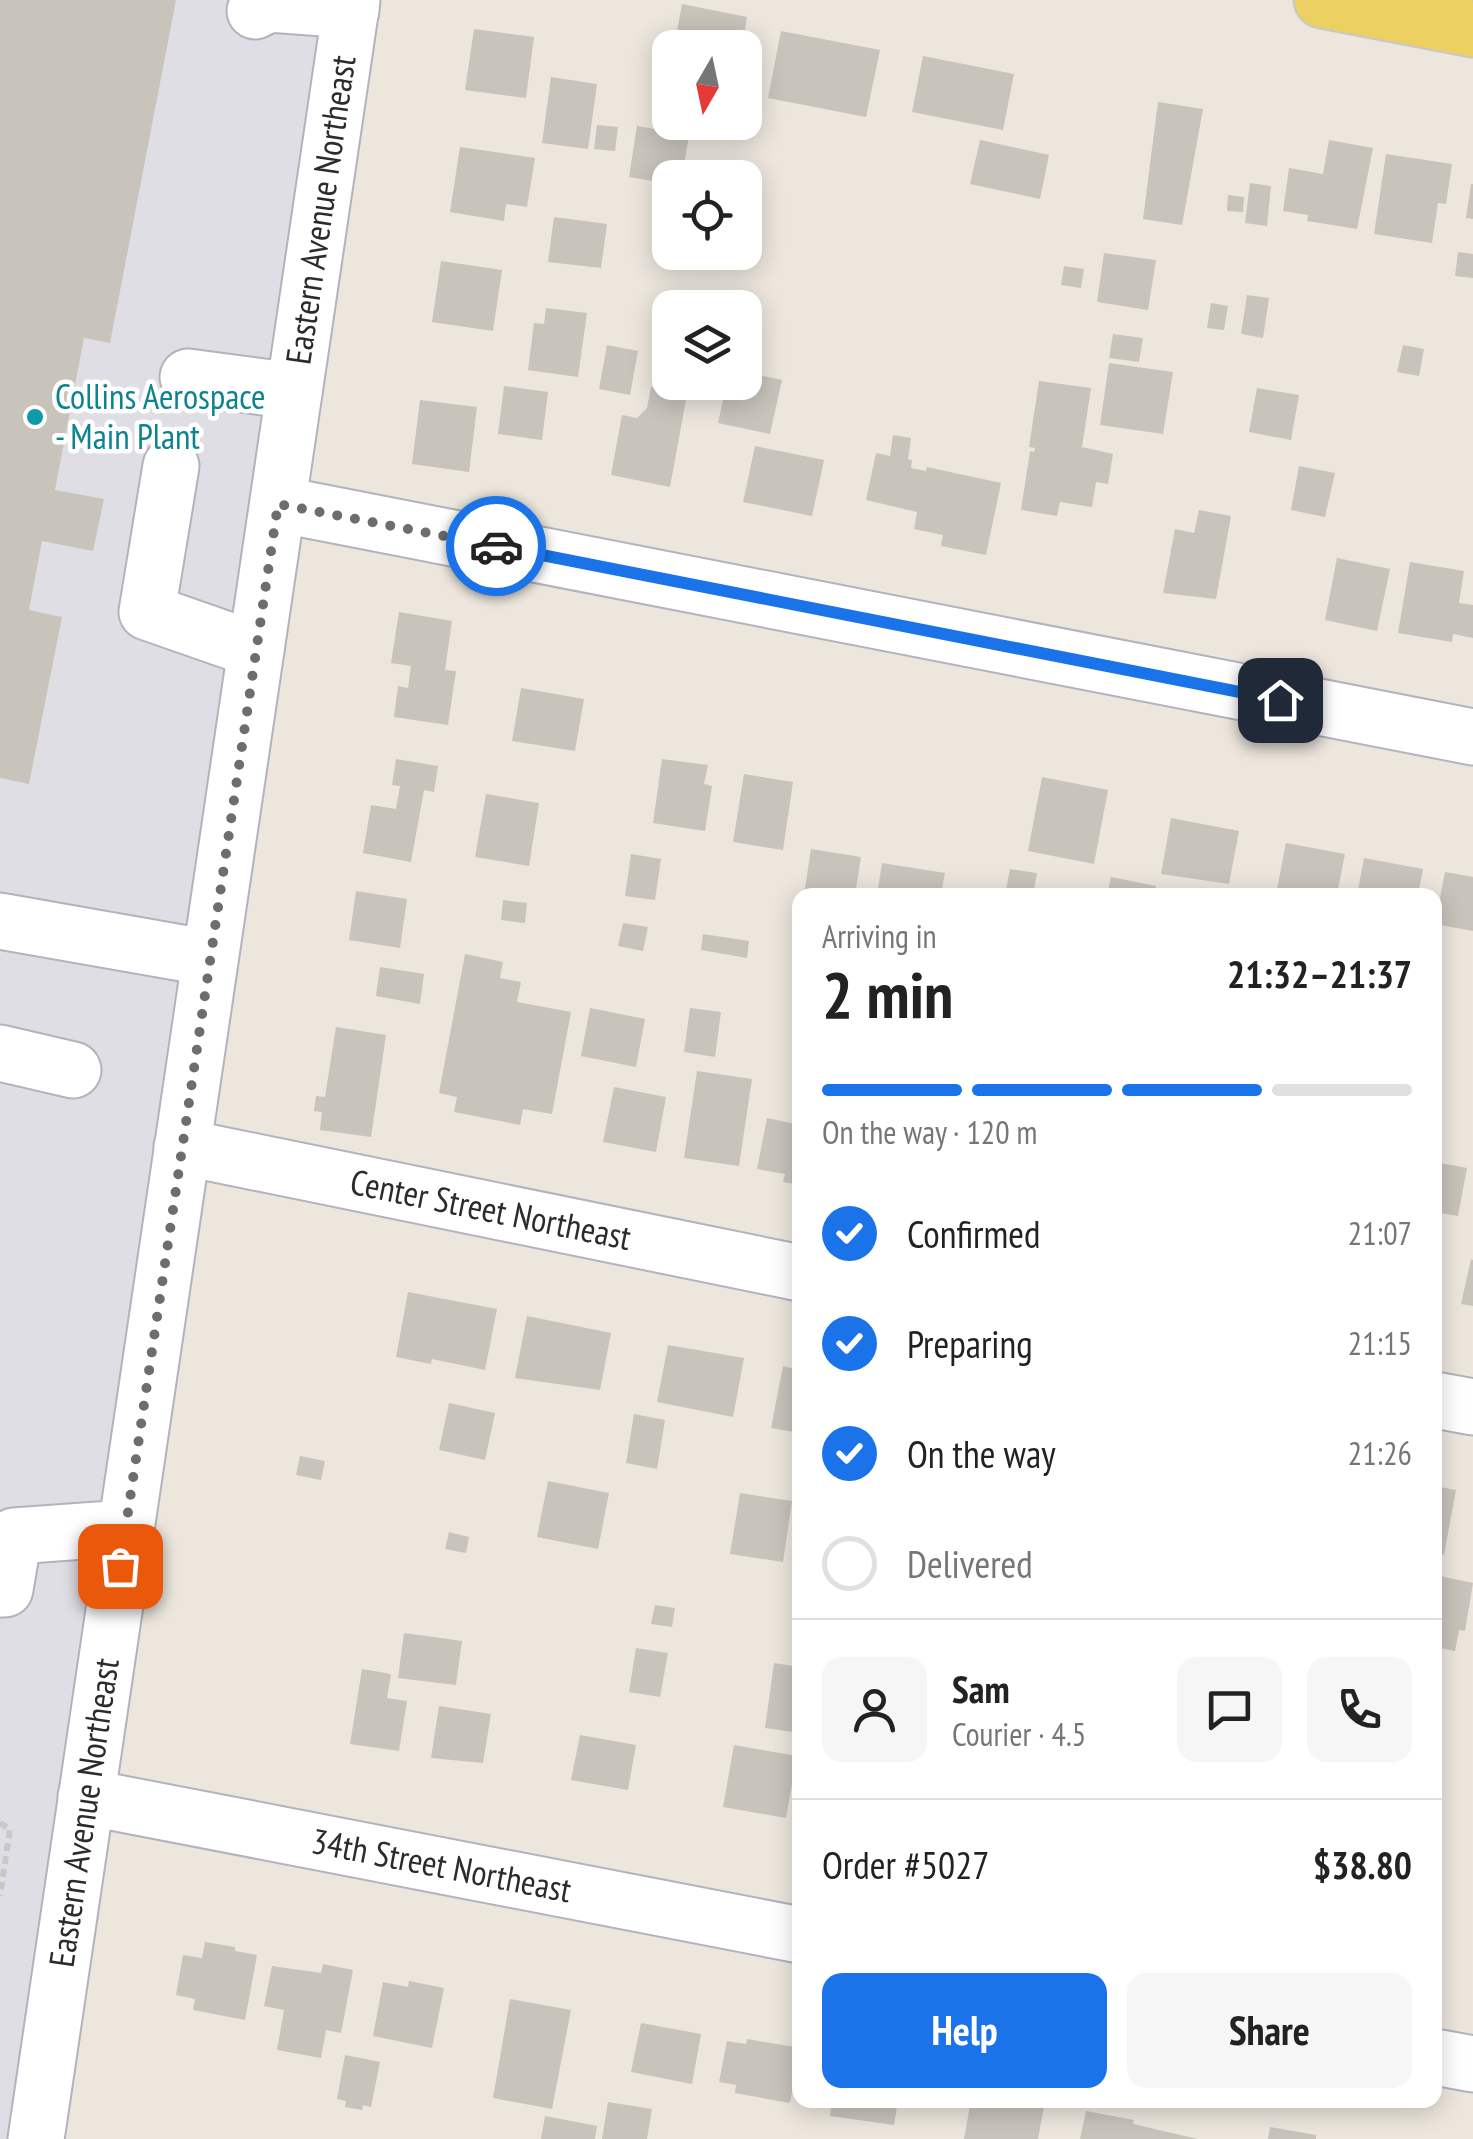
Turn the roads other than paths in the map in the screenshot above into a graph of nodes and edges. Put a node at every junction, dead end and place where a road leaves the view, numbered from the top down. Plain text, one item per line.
1 (1322, 0) edge
2 (352, 5) edge
3 (255, 11) dead end
4 (1473, 29) edge
5 (188, 377) dead end
6 (294, 392) junction
7 (171, 466) dead end
8 (278, 504) junction
9 (256, 650) junction
10 (1473, 737) edge
11 (0, 921) edge
12 (210, 958) junction
13 (0, 1053) edge
14 (74, 1070) dead end
15 (182, 1147) junction
16 (792, 1271) edge
17 (1442, 1401) edge
18 (1473, 1408) edge
19 (126, 1528) junction
20 (0, 1589) edge
21 (86, 1797) junction
22 (792, 1933) edge
23 (1442, 2058) edge
24 (1473, 2064) edge
25 (36, 2139) edge

1 - 4 main road
2 - 3 street
2 - 6 street, Eastern Avenue Northeast
5 - 6 street
6 - 8 street, Eastern Avenue Northeast
7 - 9 street
8 - 9 street, Eastern Avenue Northeast
8 - 10 street
9 - 12 street, Eastern Avenue Northeast
11 - 12 street
12 - 15 street, Eastern Avenue Northeast
13 - 14 street
15 - 16 street, Center Street Northeast
15 - 19 street, Eastern Avenue Northeast
17 - 18 street
19 - 20 street
19 - 21 street, Eastern Avenue Northeast
21 - 22 street, 34th Street Northeast
21 - 25 street, Eastern Avenue Northeast
23 - 24 street

